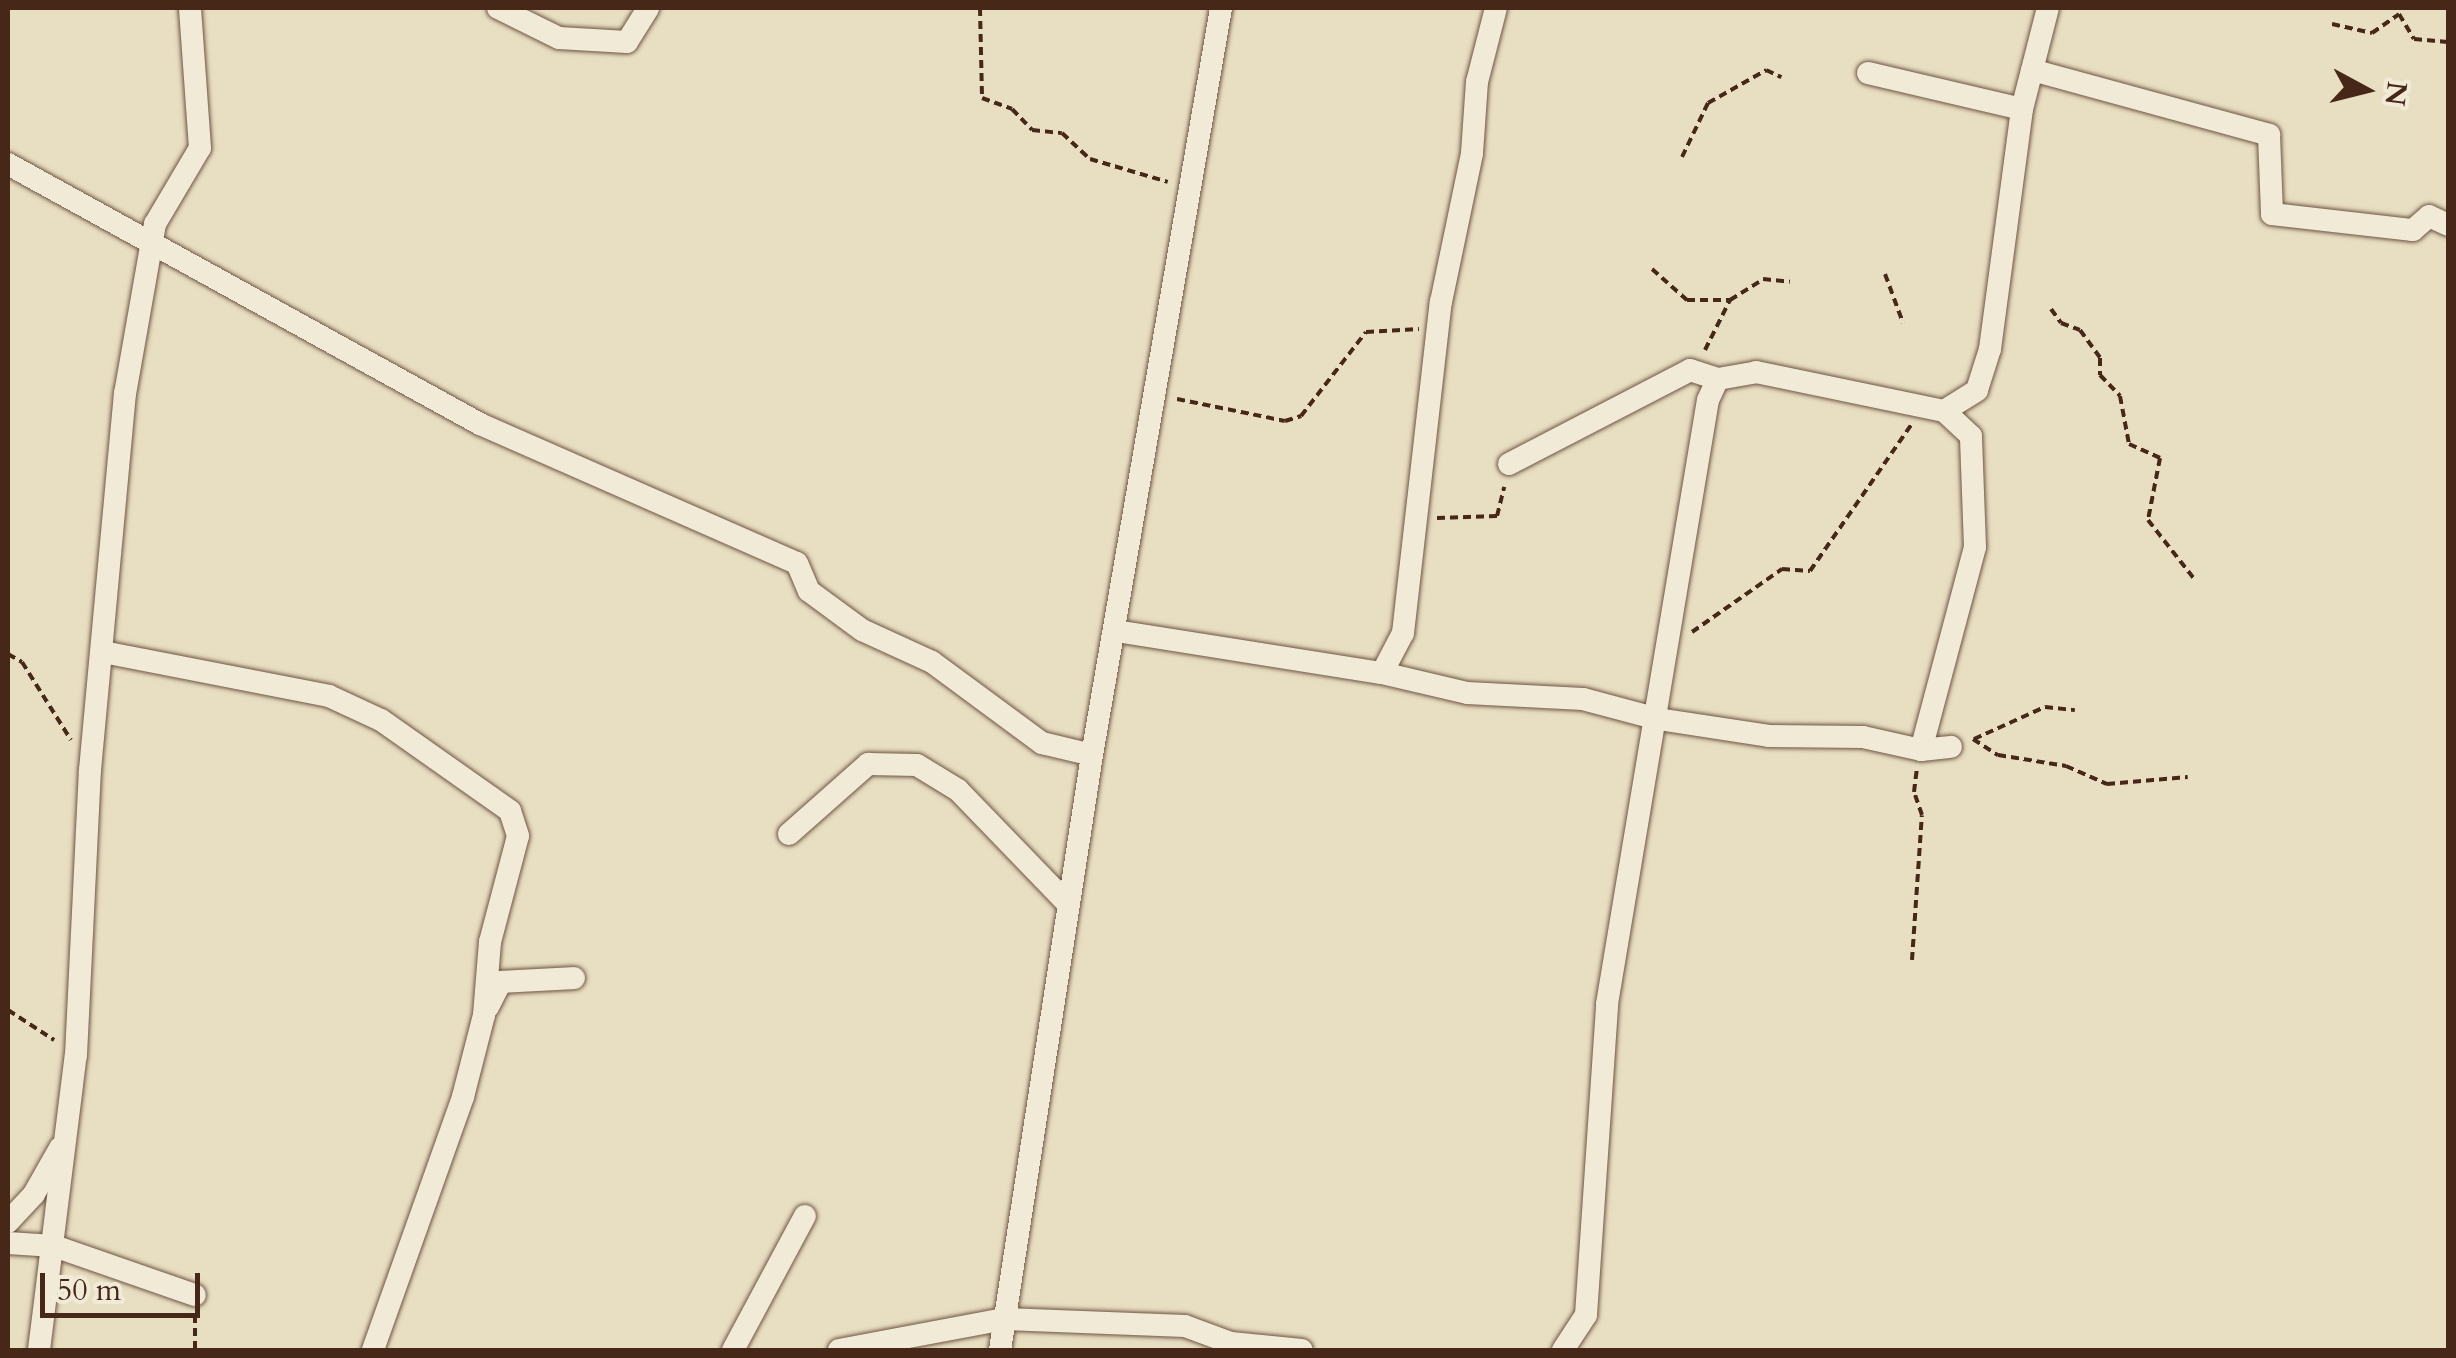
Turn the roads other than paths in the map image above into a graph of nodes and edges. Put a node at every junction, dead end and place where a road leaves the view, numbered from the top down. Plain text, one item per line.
1 (190, 8) edge
2 (498, 8) edge
3 (648, 8) edge
4 (1222, 8) edge
5 (1496, 8) edge
6 (2048, 8) edge
7 (2032, 70) junction
8 (1868, 73) dead end
9 (2022, 109) junction
10 (8, 164) edge
11 (2448, 224) edge
12 (154, 247) junction
13 (1718, 379) junction
14 (1944, 411) junction
15 (1509, 464) road end
16 (1116, 631) junction
17 (103, 652) junction
18 (1382, 673) junction
19 (1658, 720) junction
20 (1962, 743) road end
21 (1921, 750) junction
22 (1092, 755) junction
23 (788, 834) dead end
24 (1067, 903) junction
25 (574, 978) dead end
26 (484, 1015) junction
27 (69, 1132) junction
28 (805, 1216) dead end
29 (8, 1222) edge
30 (8, 1242) edge
31 (54, 1246) junction
32 (194, 1296) road end
33 (1005, 1320) junction
34 (39, 1350) edge
35 (373, 1350) edge
36 (733, 1350) edge
37 (838, 1350) edge
38 (1000, 1350) edge
39 (1302, 1350) edge
40 (1564, 1350) edge

1 - 12 street
2 - 3 street
4 - 16 street
5 - 18 street
6 - 7 street
7 - 9 street
7 - 11 street
8 - 9 street
9 - 14 street
10 - 12 street
12 - 17 street
12 - 22 street
13 - 14 street
13 - 15 street
13 - 19 street
14 - 21 street
16 - 18 street
16 - 22 street
17 - 26 street
17 - 27 street
18 - 19 street
19 - 21 street
19 - 40 street
20 - 21 street
22 - 24 street
23 - 24 street
24 - 33 street
25 - 26 street
26 - 35 street
27 - 29 street
27 - 31 street
28 - 36 street
30 - 31 street
31 - 32 street
31 - 34 street
33 - 37 street
33 - 38 street
33 - 39 street

